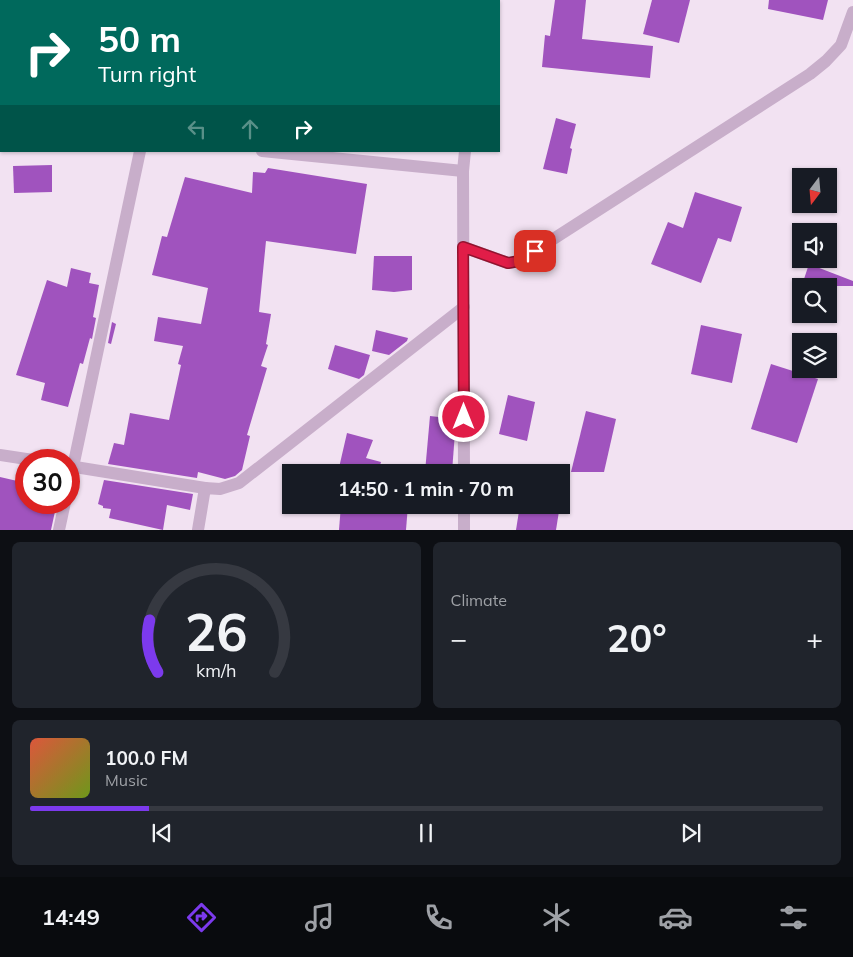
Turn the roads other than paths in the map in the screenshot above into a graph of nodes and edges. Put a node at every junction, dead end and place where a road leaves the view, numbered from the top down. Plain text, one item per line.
1 (853, 12) edge
2 (140, 152) edge
3 (272, 152) edge
4 (465, 152) edge
5 (463, 171) junction
6 (463, 247) junction
7 (464, 307) junction
8 (75, 449) edge
9 (0, 455) edge
10 (15, 457) edge
11 (464, 464) edge
12 (80, 467) edge
13 (205, 488) junction
14 (62, 514) edge
15 (464, 514) edge
16 (59, 530) edge
17 (198, 530) edge
18 (464, 530) edge

1 - 6 street
2 - 8 street
3 - 5 street
4 - 5 street
5 - 6 street
6 - 7 street
7 - 11 street
7 - 13 street
9 - 10 street
12 - 13 street
13 - 17 street
14 - 16 street
15 - 18 street

